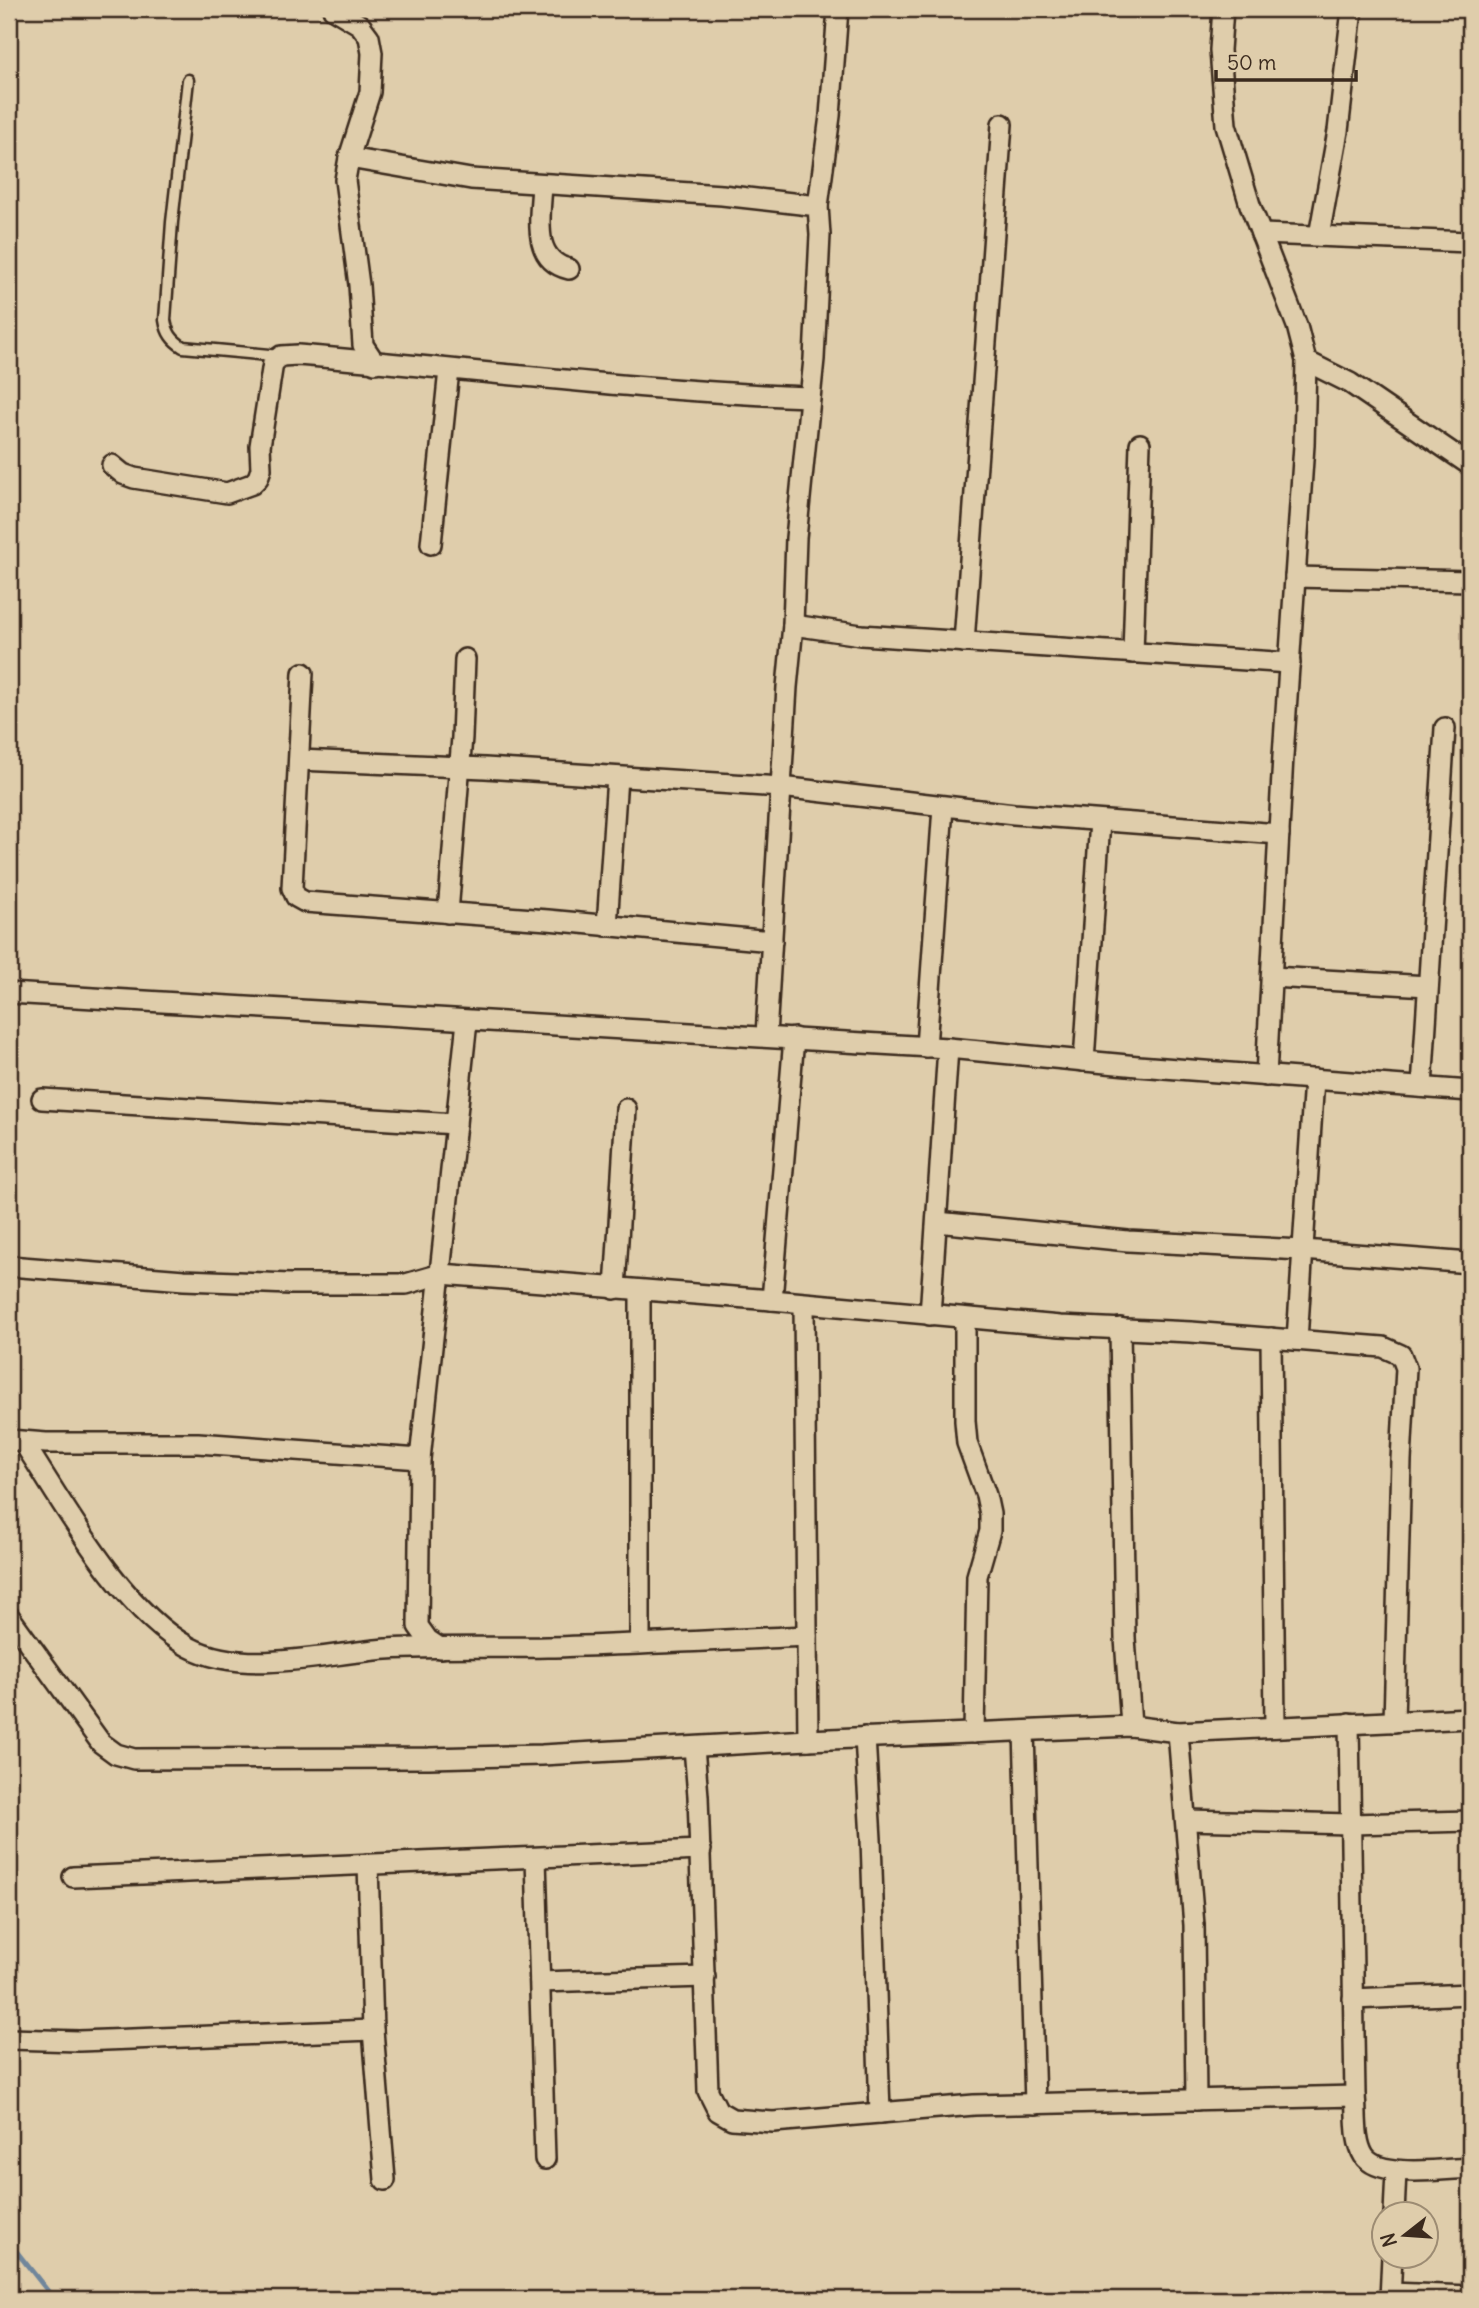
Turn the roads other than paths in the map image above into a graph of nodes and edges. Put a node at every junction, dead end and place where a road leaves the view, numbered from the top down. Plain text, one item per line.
1 (334, 9) edge
2 (838, 9) edge
3 (1223, 9) edge
4 (1352, 9) edge
5 (188, 80) dead end
6 (1002, 124) dead end
7 (349, 158) junction
8 (542, 184) junction
9 (818, 206) junction
10 (1261, 233) junction
11 (1319, 236) junction
12 (1470, 242) edge
13 (569, 269) dead end
14 (281, 356) junction
15 (1306, 361) junction
16 (375, 363) junction
17 (449, 370) junction
18 (810, 397) junction
19 (1140, 444) dead end
20 (112, 465) dead end
21 (1470, 465) edge
22 (431, 544) dead end
23 (1296, 577) junction
24 (1470, 581) edge
25 (793, 625) junction
26 (964, 642) junction
27 (1133, 653) junction
28 (465, 659) dead end
29 (1290, 663) junction
30 (303, 673) dead end
31 (1445, 728) dead end
32 (299, 760) junction
33 (460, 768) junction
34 (617, 777) junction
35 (781, 787) junction
36 (943, 807) junction
37 (1100, 821) junction
38 (1279, 834) junction
39 (448, 913) junction
40 (607, 926) junction
41 (772, 941) junction
42 (1272, 977) junction
43 (1428, 986) junction
44 (9, 993) edge
45 (467, 1021) junction
46 (766, 1036) junction
47 (794, 1038) junction
48 (926, 1047) junction
49 (948, 1048) junction
50 (1084, 1060) junction
51 (1266, 1076) junction
52 (1314, 1079) junction
53 (1422, 1087) junction
54 (1470, 1091) edge
55 (42, 1099) dead end
56 (626, 1109) dead end
57 (456, 1124) junction
58 (937, 1222) junction
59 (1303, 1250) junction
60 (1470, 1263) edge
61 (9, 1266) edge
62 (441, 1274) junction
63 (615, 1289) junction
64 (640, 1291) junction
65 (772, 1300) junction
66 (804, 1304) junction
67 (930, 1315) junction
68 (965, 1318) junction
69 (1120, 1328) junction
70 (1271, 1338) junction
71 (1297, 1340) junction
72 (16, 1441) edge
73 (420, 1459) junction
74 (9, 1616) edge
75 (807, 1636) junction
76 (640, 1643) junction
77 (440, 1648) junction
78 (1470, 1718) edge
79 (1394, 1721) junction
80 (1349, 1723) junction
81 (1131, 1726) junction
82 (1275, 1727) junction
83 (1024, 1731) junction
84 (1178, 1732) junction
85 (974, 1733) junction
86 (864, 1737) junction
87 (808, 1740) junction
88 (694, 1747) junction
89 (1186, 1819) junction
90 (1470, 1821) edge
91 (1350, 1824) junction
92 (701, 1850) junction
93 (536, 1858) junction
94 (368, 1864) junction
95 (73, 1877) dead end
96 (705, 1977) junction
97 (540, 1982) junction
98 (1470, 1994) edge
99 (1353, 1999) junction
100 (373, 2030) junction
101 (9, 2039) edge
102 (1355, 2096) junction
103 (1196, 2099) junction
104 (1035, 2104) junction
105 (880, 2113) junction
106 (545, 2159) dead end
107 (1470, 2168) edge
108 (1396, 2171) junction
109 (385, 2180) dead end
110 (1395, 2200) edge
111 (1391, 2270) edge
112 (1470, 2295) edge
113 (1390, 2296) edge

1 - 7 street
2 - 9 street
3 - 10 street
4 - 11 street
5 - 14 lane
6 - 26 street
7 - 8 street
7 - 16 street
8 - 9 street
8 - 13 street
9 - 18 street
10 - 11 street
10 - 15 street
11 - 12 street
14 - 16 street
14 - 20 street
15 - 21 street
15 - 23 street
16 - 17 street
17 - 18 street
17 - 22 street
18 - 25 street
19 - 27 street
23 - 24 street
23 - 29 street
25 - 26 street
25 - 35 street
26 - 27 street
27 - 29 street
28 - 33 street
29 - 38 street
30 - 32 street
31 - 43 street
32 - 33 street
32 - 39 street
33 - 34 street
33 - 39 street
34 - 35 street
34 - 40 street
35 - 36 street
35 - 41 street
36 - 37 street
36 - 48 street
37 - 38 street
37 - 50 street
38 - 42 street
39 - 40 street
40 - 41 street
41 - 46 street
42 - 43 street
42 - 51 street
43 - 53 street
44 - 45 street
45 - 46 street
45 - 57 street
46 - 47 street
47 - 48 street
47 - 65 street
48 - 49 street
49 - 50 street
49 - 58 street
50 - 51 street
51 - 52 street
52 - 53 street
52 - 59 street
53 - 54 street
55 - 57 street
56 - 63 street
57 - 62 street
58 - 59 street
58 - 67 street
59 - 60 street
59 - 71 street
61 - 62 street
62 - 63 street
62 - 73 street
63 - 64 street
64 - 65 street
64 - 76 street
65 - 66 street
66 - 67 street
66 - 75 street
67 - 68 street
68 - 69 street
68 - 85 street
69 - 70 street
69 - 81 street
70 - 71 street
70 - 82 street
71 - 79 street
72 - 73 street
72 - 77 street
73 - 77 street
74 - 88 street
75 - 76 street
75 - 87 street
76 - 77 street
78 - 79 street
79 - 80 street
80 - 82 street
80 - 91 street
81 - 83 street
81 - 84 street
82 - 84 street
83 - 85 street
83 - 104 street
84 - 89 street
85 - 86 street
86 - 87 street
86 - 105 street
87 - 88 street
88 - 92 street
89 - 91 street
89 - 103 street
90 - 91 street
91 - 99 street
92 - 93 street
92 - 96 street
93 - 94 street
93 - 97 street
94 - 95 street
94 - 100 street
96 - 97 street
96 - 105 street
97 - 106 street
98 - 99 street
99 - 102 street
100 - 101 street
100 - 109 street
102 - 103 street
102 - 108 street
103 - 104 street
104 - 105 street
107 - 108 street
108 - 110 street
111 - 113 street
112 - 113 street

